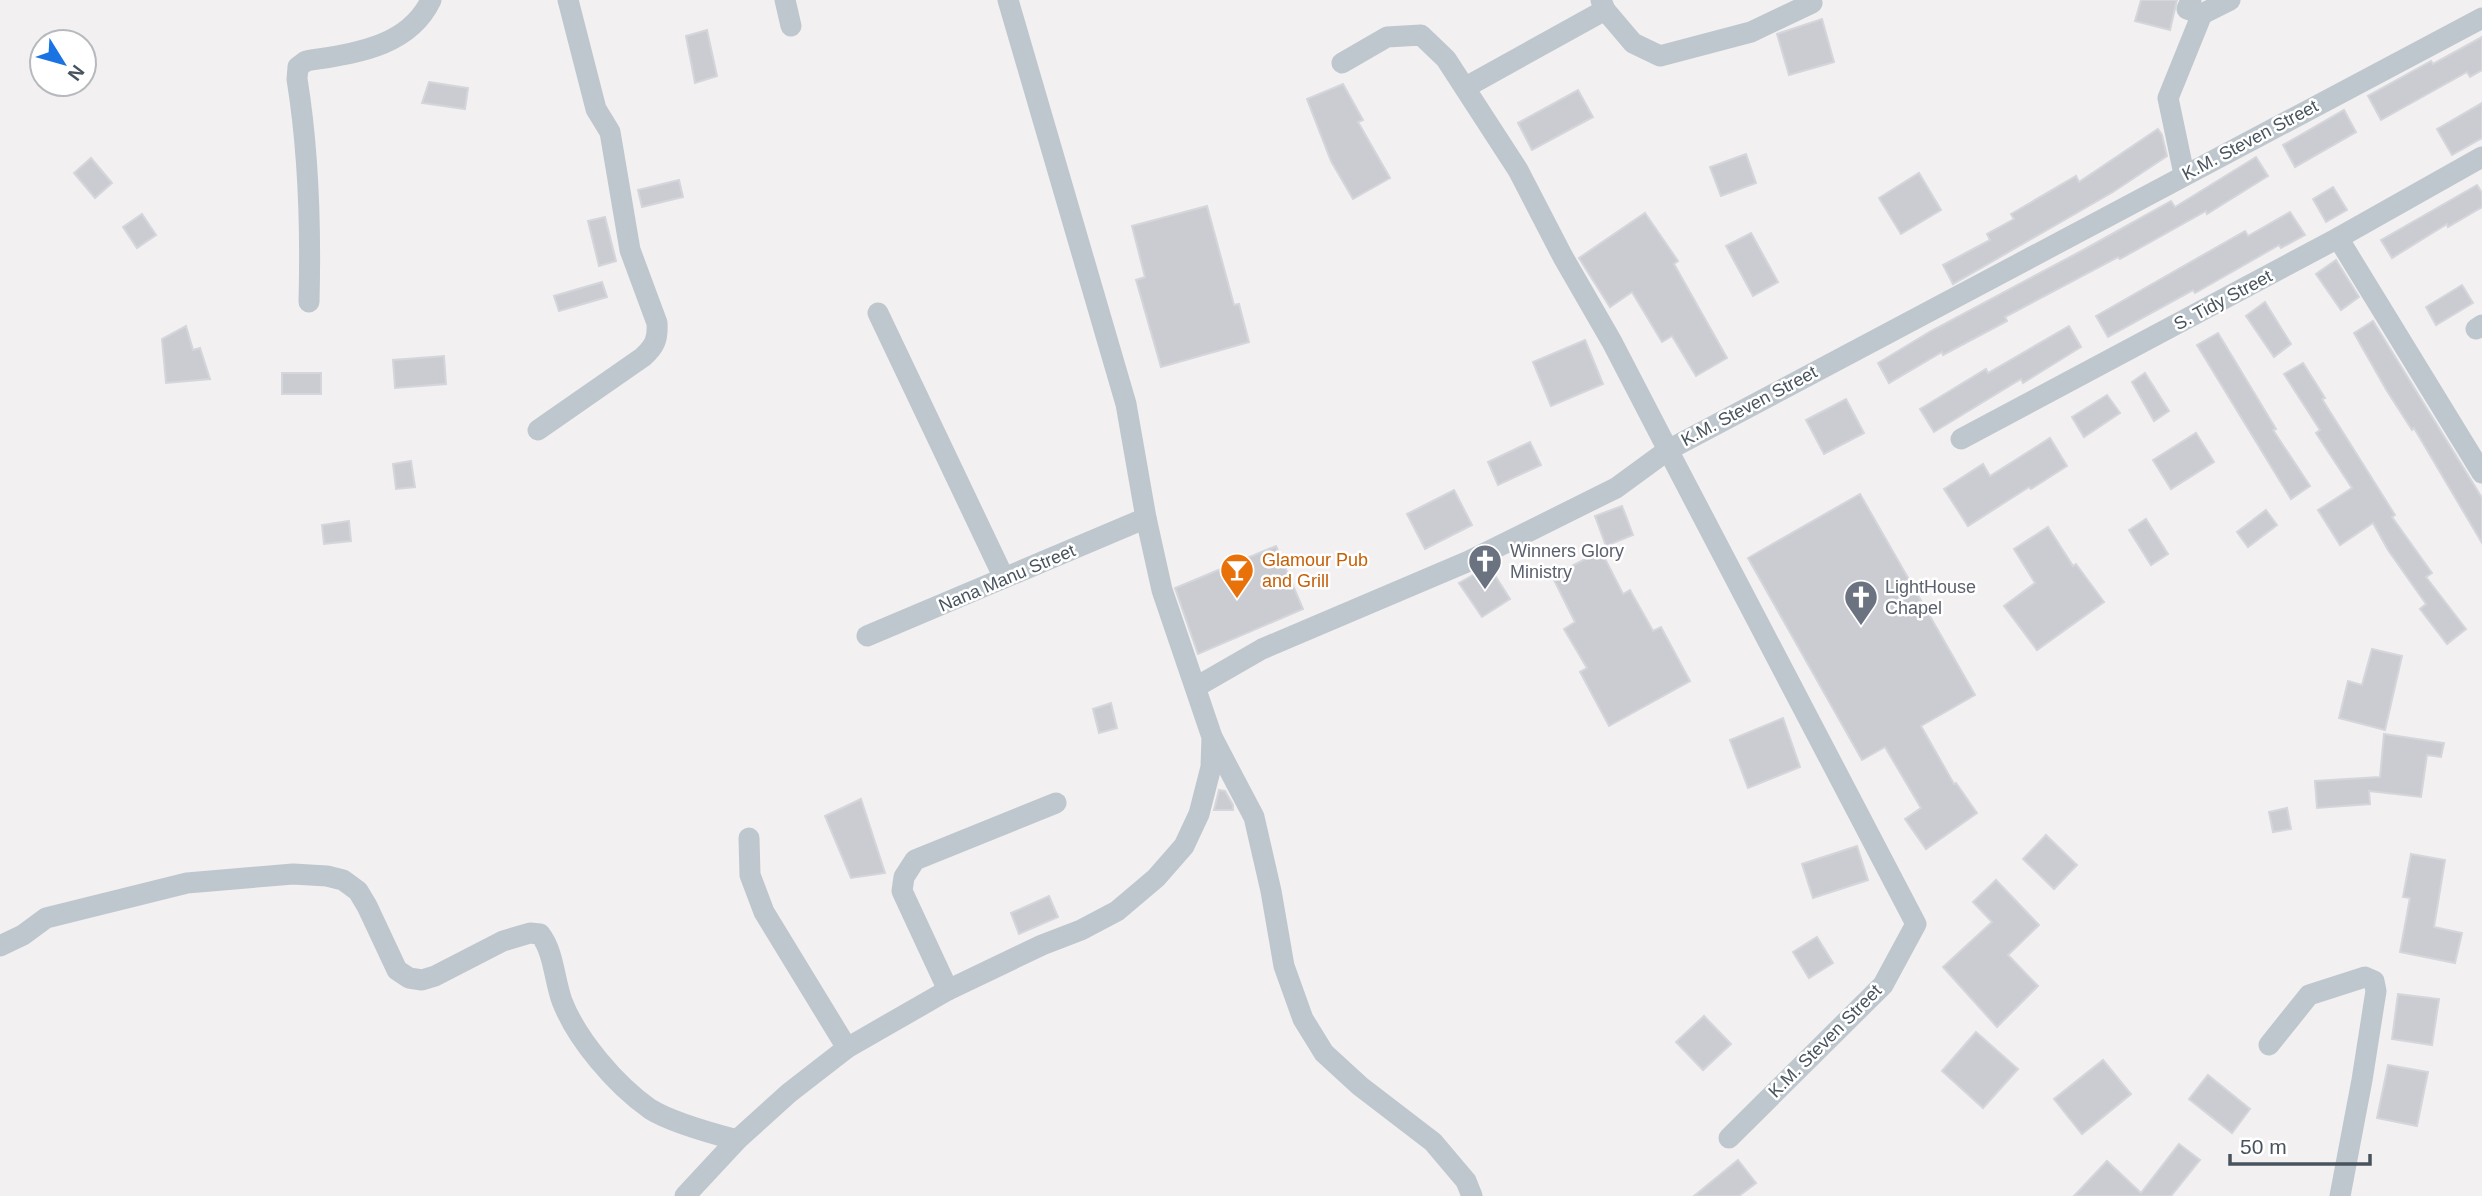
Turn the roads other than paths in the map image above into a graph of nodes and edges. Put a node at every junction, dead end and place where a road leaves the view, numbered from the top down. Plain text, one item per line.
1 (431, 0) edge
2 (568, 0) edge
3 (785, 0) edge
4 (1008, 0) edge
5 (2230, 0) edge
6 (1812, 3) dead end
7 (1603, 5) edge
8 (2196, 7) edge
9 (2482, 18) edge
10 (791, 26) dead end
11 (1342, 62) dead end
12 (1466, 87) junction
13 (2482, 157) edge
14 (2184, 174) junction
15 (2338, 239) junction
16 (309, 302) dead end
17 (878, 313) dead end
18 (538, 430) dead end
19 (1961, 439) dead end
20 (1668, 450) junction
21 (2482, 472) edge
22 (1146, 518) junction
23 (1004, 578) junction
24 (867, 636) dead end
25 (1196, 687) junction
26 (1212, 737) junction
27 (1056, 803) dead end
28 (749, 838) dead end
29 (0, 946) edge
30 (948, 990) junction
31 (2269, 1045) dead end
32 (847, 1048) junction
33 (1729, 1138) dead end
34 (737, 1140) junction
35 (685, 1196) edge
36 (1472, 1196) edge
37 (2340, 1196) edge

1 - 16 street
2 - 18 street
3 - 10 street
4 - 22 street
5 - 8 street
6 - 7 street
7 - 12 street
8 - 14 street
9 - 14 street, K.M. Steven Street
11 - 12 street
12 - 20 street
13 - 15 street, S. Tidy Street
14 - 20 street, K.M. Steven Street
15 - 19 street, S. Tidy Street
15 - 21 street
17 - 23 street
20 - 25 street
20 - 33 street, K.M. Steven Street
22 - 23 street, Nana Manu Street
22 - 25 street
23 - 24 street, Nana Manu Street
25 - 26 street
26 - 30 street
26 - 36 street
27 - 30 street
28 - 32 street
29 - 34 street
30 - 32 street
31 - 37 street
32 - 34 street
34 - 35 street

